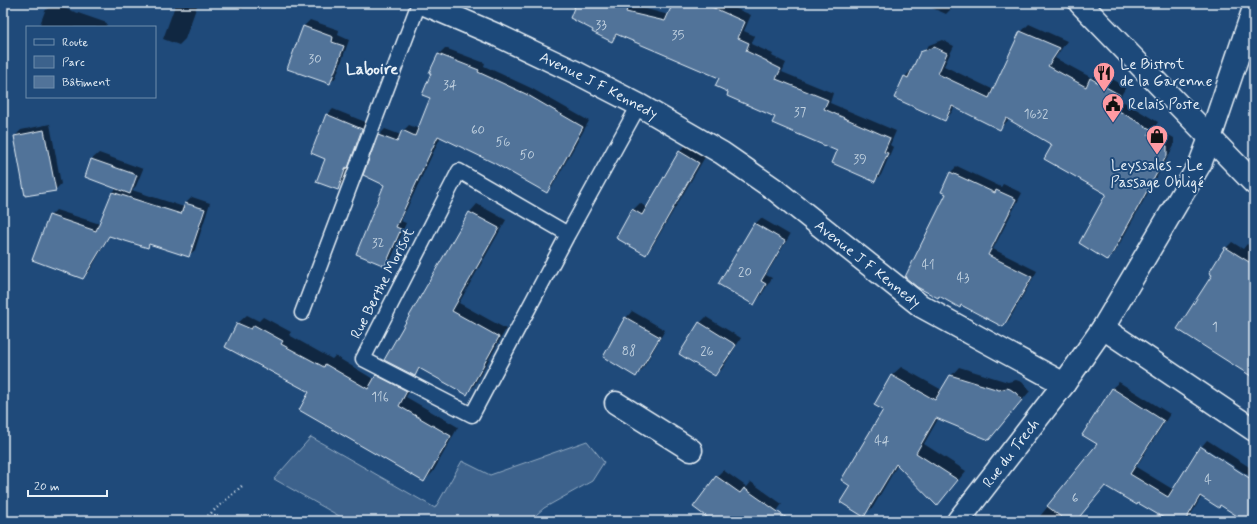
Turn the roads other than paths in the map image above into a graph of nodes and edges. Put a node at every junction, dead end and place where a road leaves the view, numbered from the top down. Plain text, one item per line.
1 (419, 3) edge
2 (422, 3) edge
3 (1080, 3) edge
4 (1254, 10) edge
5 (639, 105) junction
6 (1210, 138) junction
7 (1254, 183) edge
8 (568, 234) junction
9 (302, 313) dead end
10 (1103, 328) junction
11 (1064, 384) junction
12 (616, 403) dead end
13 (1254, 430) edge
14 (691, 450) dead end
15 (958, 521) edge

1 - 9 lane
2 - 5 street, Avenue J F Kennedy
3 - 6 street
4 - 6 street
5 - 8 lane, Rue Berthe Morisot
5 - 11 street, Avenue J F Kennedy
6 - 7 street
6 - 10 street
8 - 8 lane, Rue Berthe Morisot
10 - 11 street
10 - 13 street
11 - 15 street, Rue du Trech
12 - 14 street

